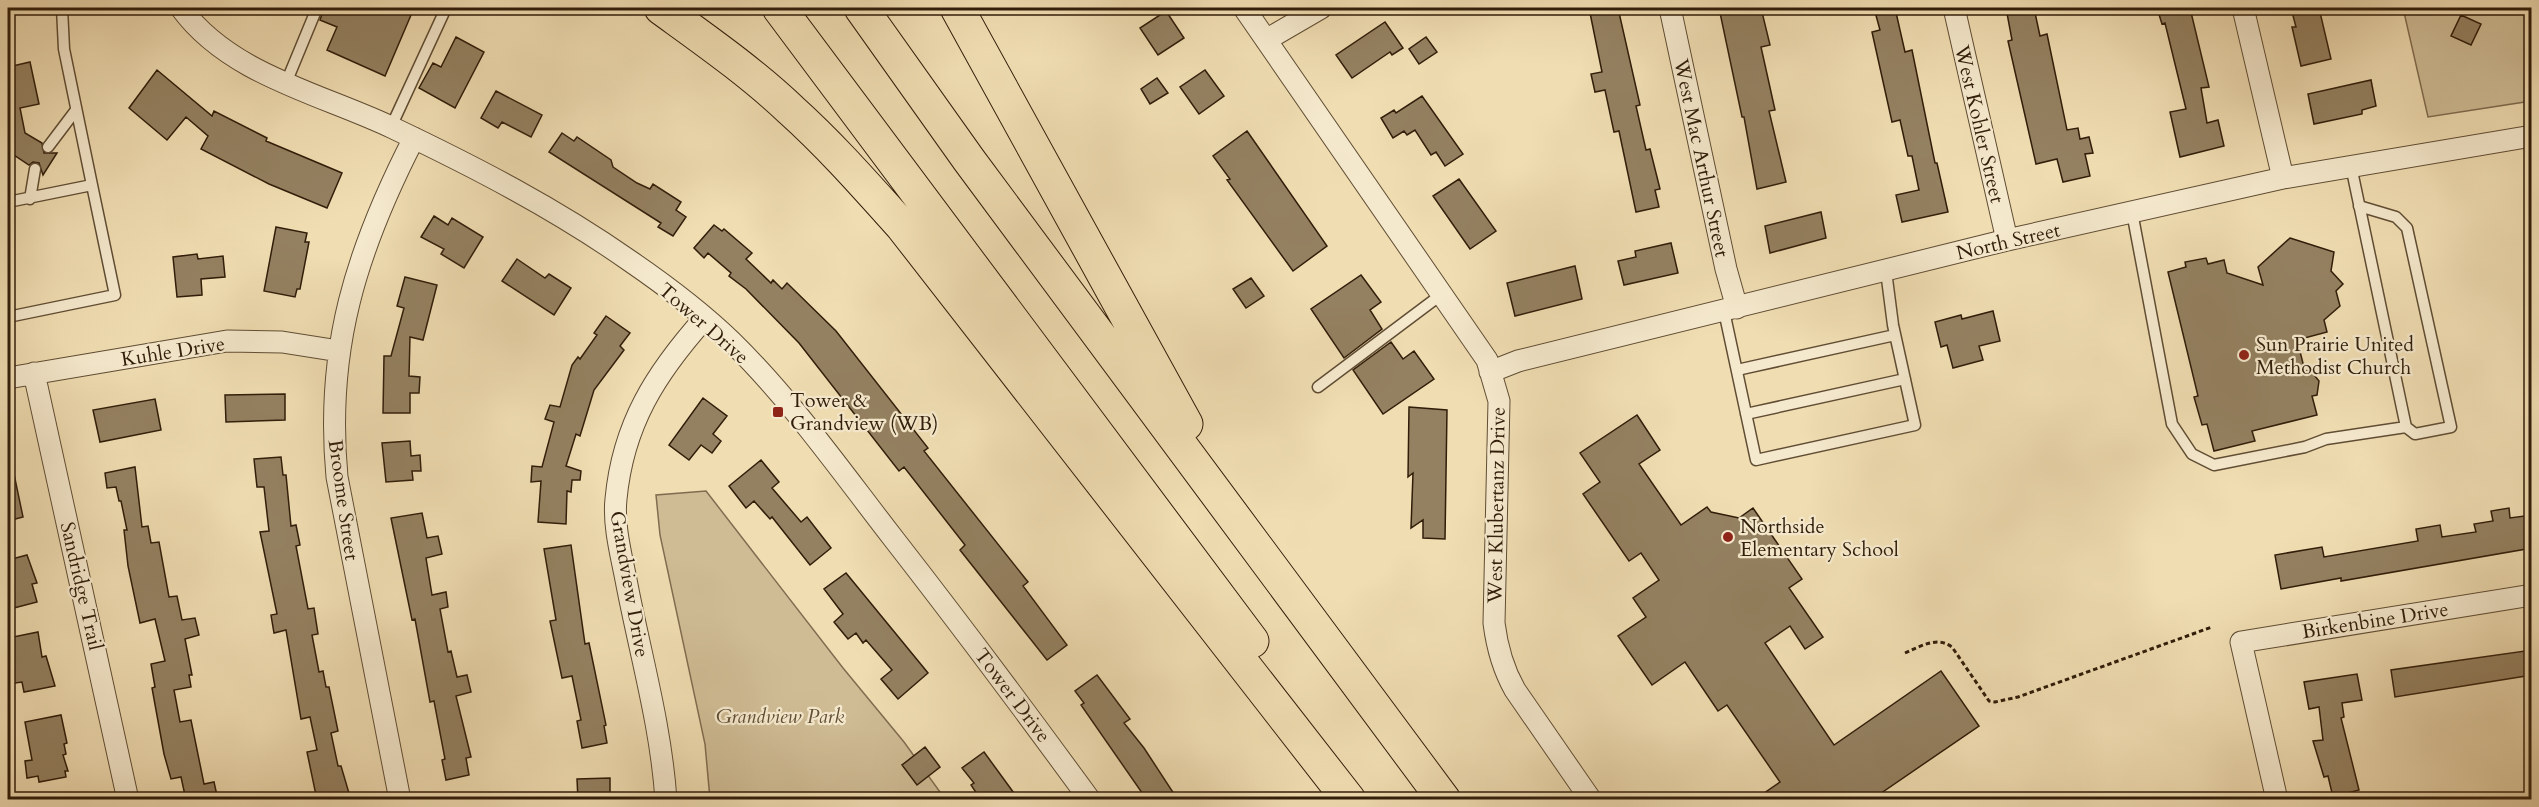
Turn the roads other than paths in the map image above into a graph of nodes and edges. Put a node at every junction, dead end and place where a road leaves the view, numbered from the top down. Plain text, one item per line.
1 (62, 8) edge
2 (317, 8) edge
3 (446, 8) edge
4 (661, 8) edge
5 (779, 8) edge
6 (861, 8) edge
7 (957, 8) edge
8 (1244, 8) edge
9 (1321, 8) edge
10 (1670, 8) edge
11 (1954, 8) edge
12 (2243, 8) edge
13 (184, 9) edge
14 (1266, 40) junction
15 (286, 83) junction
16 (76, 110) junction
17 (391, 127) junction
18 (2532, 136) edge
19 (414, 138) junction
20 (48, 147) dead end
21 (2351, 166) junction
22 (35, 169) dead end
23 (2283, 178) junction
24 (92, 185) junction
25 (30, 199) junction
26 (8, 202) edge
27 (2359, 206) junction
28 (2132, 212) junction
29 (2007, 240) junction
30 (1886, 271) junction
31 (1442, 294) junction
32 (1730, 310) junction
33 (8, 317) edge
34 (704, 319) junction
35 (1896, 335) junction
36 (339, 351) junction
37 (1737, 370) junction
38 (1490, 372) junction
39 (34, 373) junction
40 (8, 378) edge
41 (1905, 379) junction
42 (1318, 387) dead end
43 (1746, 414) junction
44 (2406, 427) junction
45 (2532, 596) edge
46 (1374, 704) junction
47 (128, 800) edge
48 (400, 800) edge
49 (666, 800) edge
50 (1090, 800) edge
51 (1349, 800) edge
52 (1367, 800) edge
53 (1444, 800) edge
54 (1591, 800) edge
55 (2277, 800) edge

1 - 16 lane
2 - 15 lane
3 - 17 lane
4 - 51 highway
5 - 52 highway
6 - 46 highway
7 - 46 highway
8 - 14 street, West Klubertanz Drive
9 - 14 street
10 - 32 street, West Mac Arthur Street
11 - 29 street, West Kohler Street
12 - 23 street
13 - 15 street, Tower Drive
14 - 31 street, West Klubertanz Drive
15 - 17 street, Tower Drive
16 - 20 lane
16 - 24 lane
17 - 19 street, Tower Drive
18 - 21 street, North Street
19 - 34 street, Tower Drive
19 - 36 street, Broome Street
21 - 23 street, North Street
21 - 27 lane
22 - 25 lane
23 - 28 street, North Street
24 - 25 lane
24 - 33 lane
25 - 26 lane
27 - 44 lane
27 - 44 lane
28 - 29 street, North Street
28 - 44 lane
29 - 30 street, North Street
30 - 32 street, North Street
30 - 35 lane
31 - 38 street, West Klubertanz Drive
31 - 42 lane
32 - 37 lane
32 - 38 street, North Street
34 - 49 street, Grandview Drive
34 - 50 street, Tower Drive
35 - 37 lane
35 - 41 lane
36 - 39 street, Kuhle Drive
36 - 48 street, Broome Street
37 - 43 lane
38 - 54 street, West Klubertanz Drive
39 - 40 street, Kuhle Drive
39 - 47 street, Sandridge Trail
41 - 43 lane
41 - 43 lane
45 - 55 street, Birkenbine Drive
46 - 53 highway

